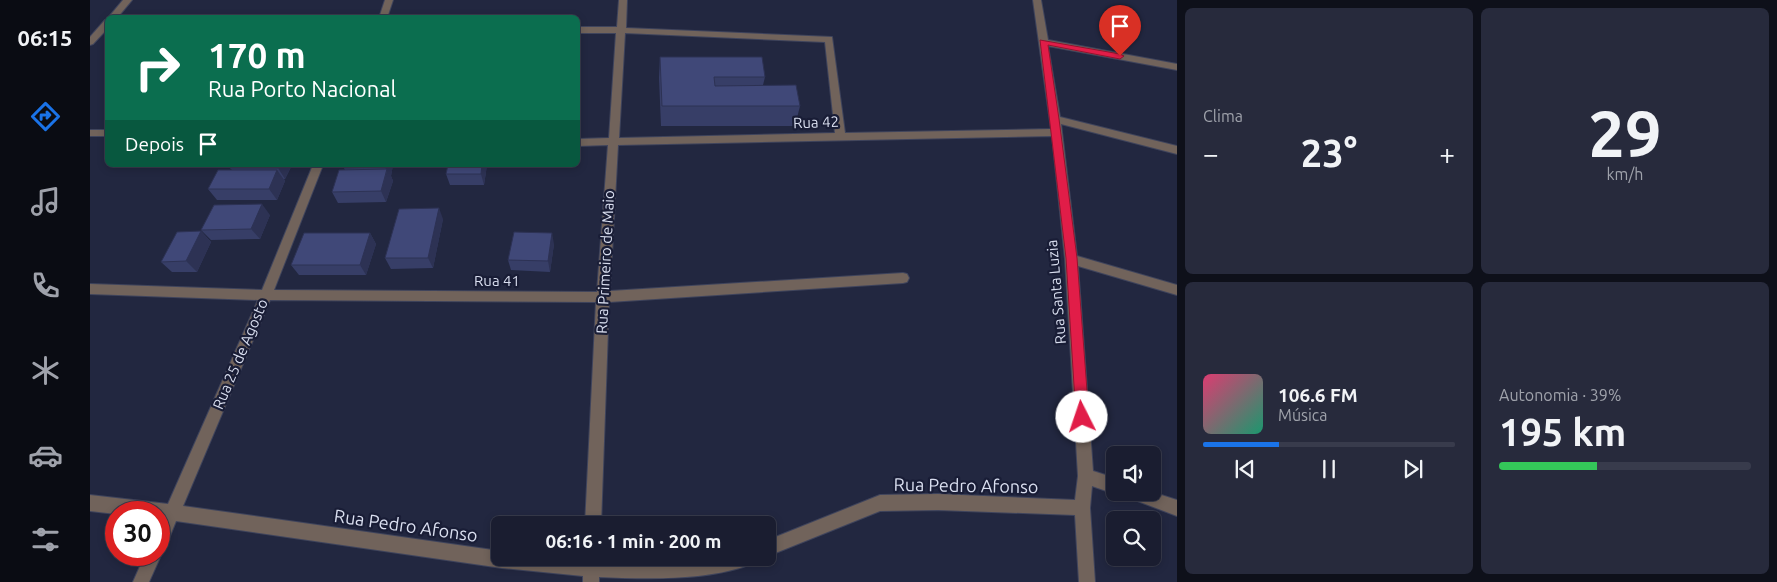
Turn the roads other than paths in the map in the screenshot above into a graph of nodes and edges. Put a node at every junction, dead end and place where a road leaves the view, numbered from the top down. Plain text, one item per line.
1 (128, 0) edge
2 (389, 0) edge
3 (622, 0) edge
4 (1038, 0) edge
5 (115, 15) edge
6 (384, 15) edge
7 (105, 25) edge
8 (105, 26) edge
9 (90, 27) edge
10 (580, 30) edge
11 (621, 30) junction
12 (90, 42) edge
13 (1043, 42) junction
14 (1177, 67) edge
15 (1055, 119) junction
16 (1055, 132) junction
17 (90, 133) edge
18 (105, 133) edge
19 (840, 136) junction
20 (580, 142) edge
21 (612, 142) junction
22 (1177, 150) edge
23 (317, 167) edge
24 (1071, 258) junction
25 (903, 278) dead end
26 (90, 289) edge
27 (1177, 290) edge
28 (266, 296) junction
29 (603, 297) junction
30 (1086, 476) junction
31 (1106, 483) edge
32 (1157, 501) edge
33 (90, 503) edge
34 (1082, 508) junction
35 (1177, 508) edge
36 (172, 511) junction
37 (170, 516) edge
38 (593, 516) edge
39 (776, 545) edge
40 (148, 566) edge
41 (706, 566) edge
42 (591, 570) edge
43 (141, 582) edge
44 (1088, 582) edge

1 - 5 street
2 - 6 street
3 - 11 street, Rua Primeiro de Maio
4 - 13 street, Rua Santa Luzia
7 - 9 street
8 - 12 street
10 - 11 street
11 - 19 street
11 - 21 street, Rua Primeiro de Maio
13 - 14 street
13 - 15 street, Rua Santa Luzia
15 - 16 street, Rua Santa Luzia
15 - 22 street
16 - 19 street, Rua 42
16 - 24 street, Rua Santa Luzia
17 - 18 street
19 - 21 street, Rua 42
20 - 21 street, Rua 42
21 - 29 street, Rua Primeiro de Maio
23 - 28 street, Rua 25 de Agosto
24 - 27 street
24 - 30 street, Rua Santa Luzia
25 - 29 street, Rua 41
26 - 28 street, Rua 41
28 - 29 street, Rua 41
28 - 36 street, Rua 25 de Agosto
29 - 38 street, Rua Primeiro de Maio
30 - 31 street
30 - 34 street, Rua Santa Luzia
32 - 35 street
33 - 36 street, Rua Pedro Afonso
34 - 39 street, Rua Pedro Afonso
34 - 44 street, Rua Santa Luzia
36 - 37 street, Rua 25 de Agosto
36 - 42 street, Rua Pedro Afonso
40 - 43 street
41 - 42 street, Rua Pedro Afonso

